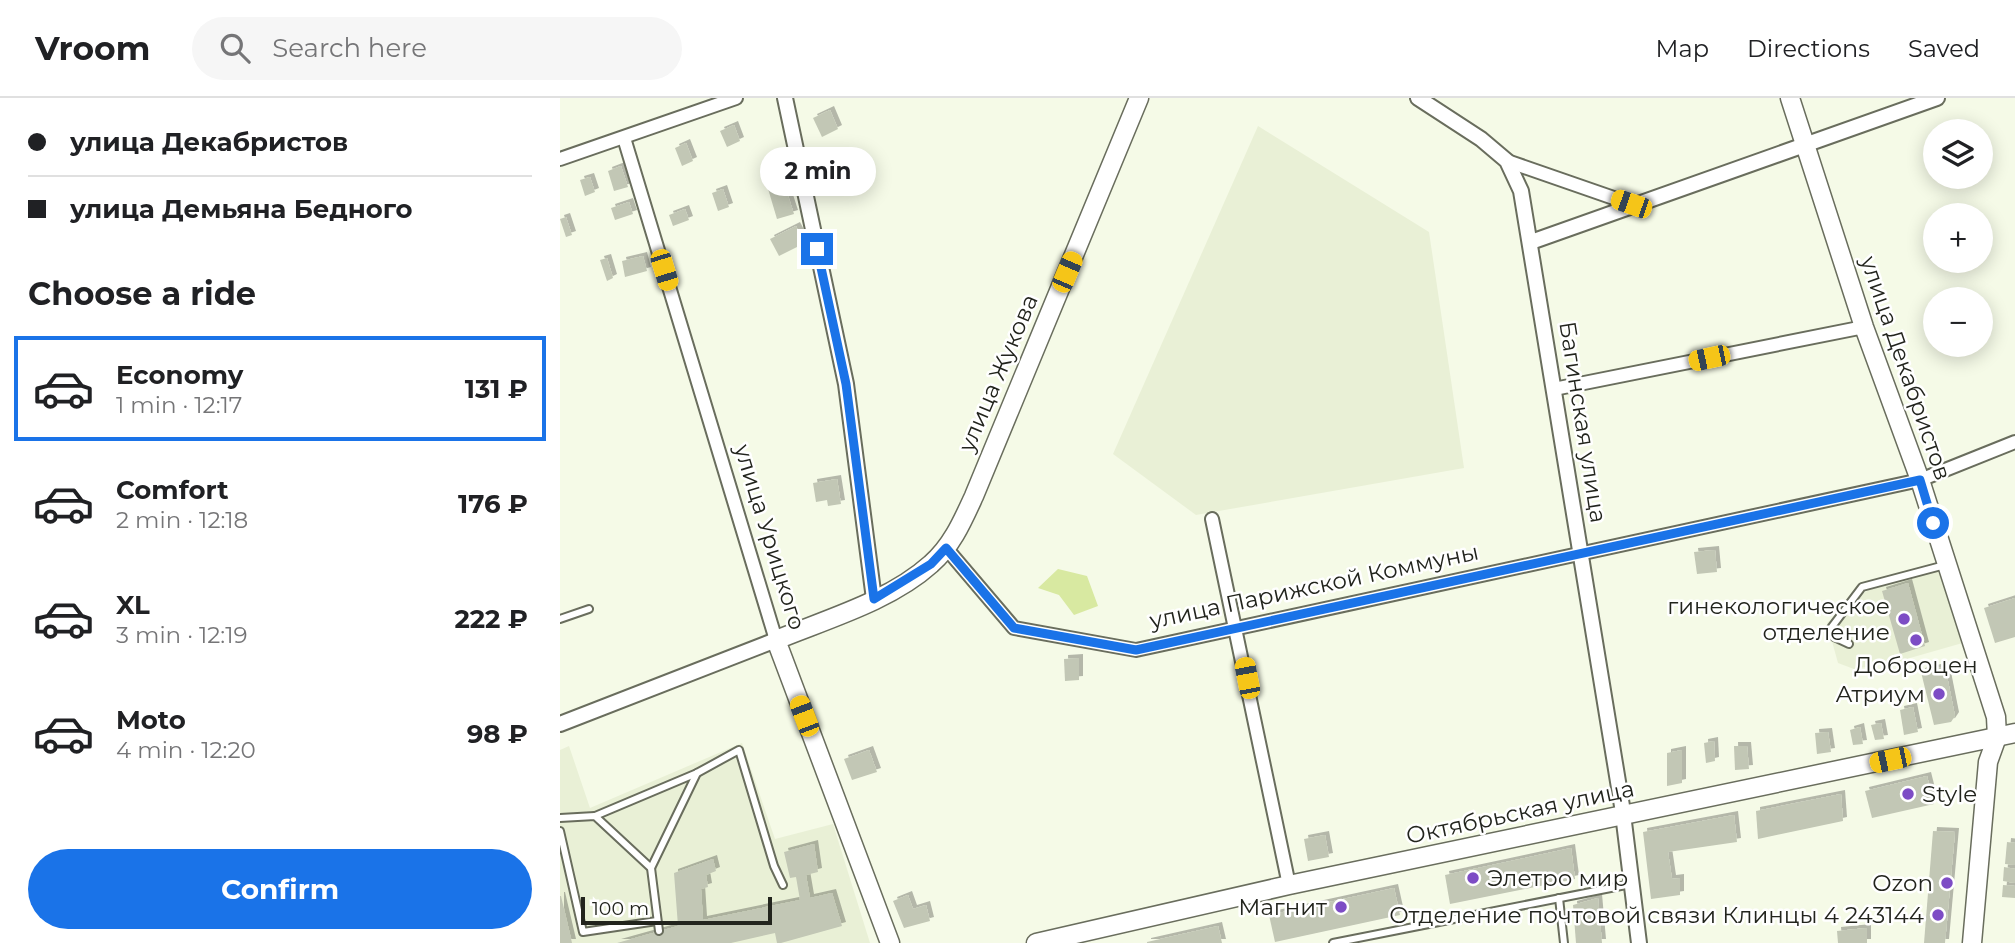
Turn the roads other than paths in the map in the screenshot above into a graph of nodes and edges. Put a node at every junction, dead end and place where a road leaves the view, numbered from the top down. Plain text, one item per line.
1 (736, 98) edge
2 (785, 98) edge
3 (1139, 98) edge
4 (1418, 98) edge
5 (1790, 98) edge
6 (1937, 98) edge
7 (624, 138) junction
8 (1805, 146) junction
9 (560, 159) edge
10 (1507, 161) junction
11 (1631, 204) junction
12 (1531, 242) junction
13 (1864, 327) junction
14 (1554, 389) junction
15 (2015, 442) edge
16 (1920, 480) junction
17 (1212, 519) dead end
18 (946, 548) junction
19 (1581, 552) junction
20 (1945, 565) junction
21 (874, 599) junction
22 (589, 609) dead end
23 (560, 619) edge
24 (1237, 629) junction
25 (776, 640) junction
26 (1849, 644) dead end
27 (560, 724) edge
28 (2015, 733) edge
29 (1997, 737) junction
30 (2015, 741) edge
31 (697, 773) junction
32 (595, 816) junction
33 (1623, 816) junction
34 (560, 818) edge
35 (560, 831) edge
36 (651, 868) junction
37 (1633, 883) junction
38 (783, 884) dead end
39 (1289, 886) junction
40 (1559, 898) junction
41 (657, 921) junction
42 (659, 931) dead end
43 (1068, 940) edge
44 (890, 943) edge
45 (1036, 943) edge
46 (1333, 943) edge
47 (1564, 943) edge
48 (1639, 943) edge
49 (1972, 943) edge

1 - 7 street
2 - 21 street
3 - 18 main road, улица Жукова
4 - 10 street
5 - 8 main road, улица Декабристов
6 - 8 street
7 - 9 street
7 - 25 street, улица Урицкого
8 - 11 street
8 - 13 main road, улица Декабристов
10 - 11 street
10 - 12 street, Багинская улица
11 - 12 street
12 - 14 street, Багинская улица
13 - 14 street
13 - 16 main road, улица Декабристов
14 - 19 street, Багинская улица
15 - 16 street, улица Парижской Коммуны
16 - 19 street, улица Парижской Коммуны
16 - 20 main road, улица Декабристов
17 - 24 street
18 - 21 main road
18 - 24 street, улица Парижской Коммуны
19 - 24 street, улица Парижской Коммуны
19 - 33 street, Багинская улица
20 - 26 lane
20 - 29 main road, улица Декабристов
21 - 25 main road
22 - 23 lane
24 - 39 street
25 - 27 street
25 - 44 main road, улица Урицкого
28 - 29 main road, Октябрьская улица
29 - 30 street
29 - 33 main road, Октябрьская улица
29 - 49 main road, улица Декабристов
31 - 32 lane
31 - 36 lane
31 - 38 lane
32 - 34 lane
32 - 36 lane
33 - 37 street, Багинская улица
33 - 39 main road, Октябрьская улица
35 - 41 lane
36 - 41 lane
37 - 40 lane
37 - 48 street, Багинская улица
39 - 43 main road, Октябрьская улица
40 - 46 lane
40 - 47 lane
41 - 42 lane
43 - 45 main road, Октябрьская улица

